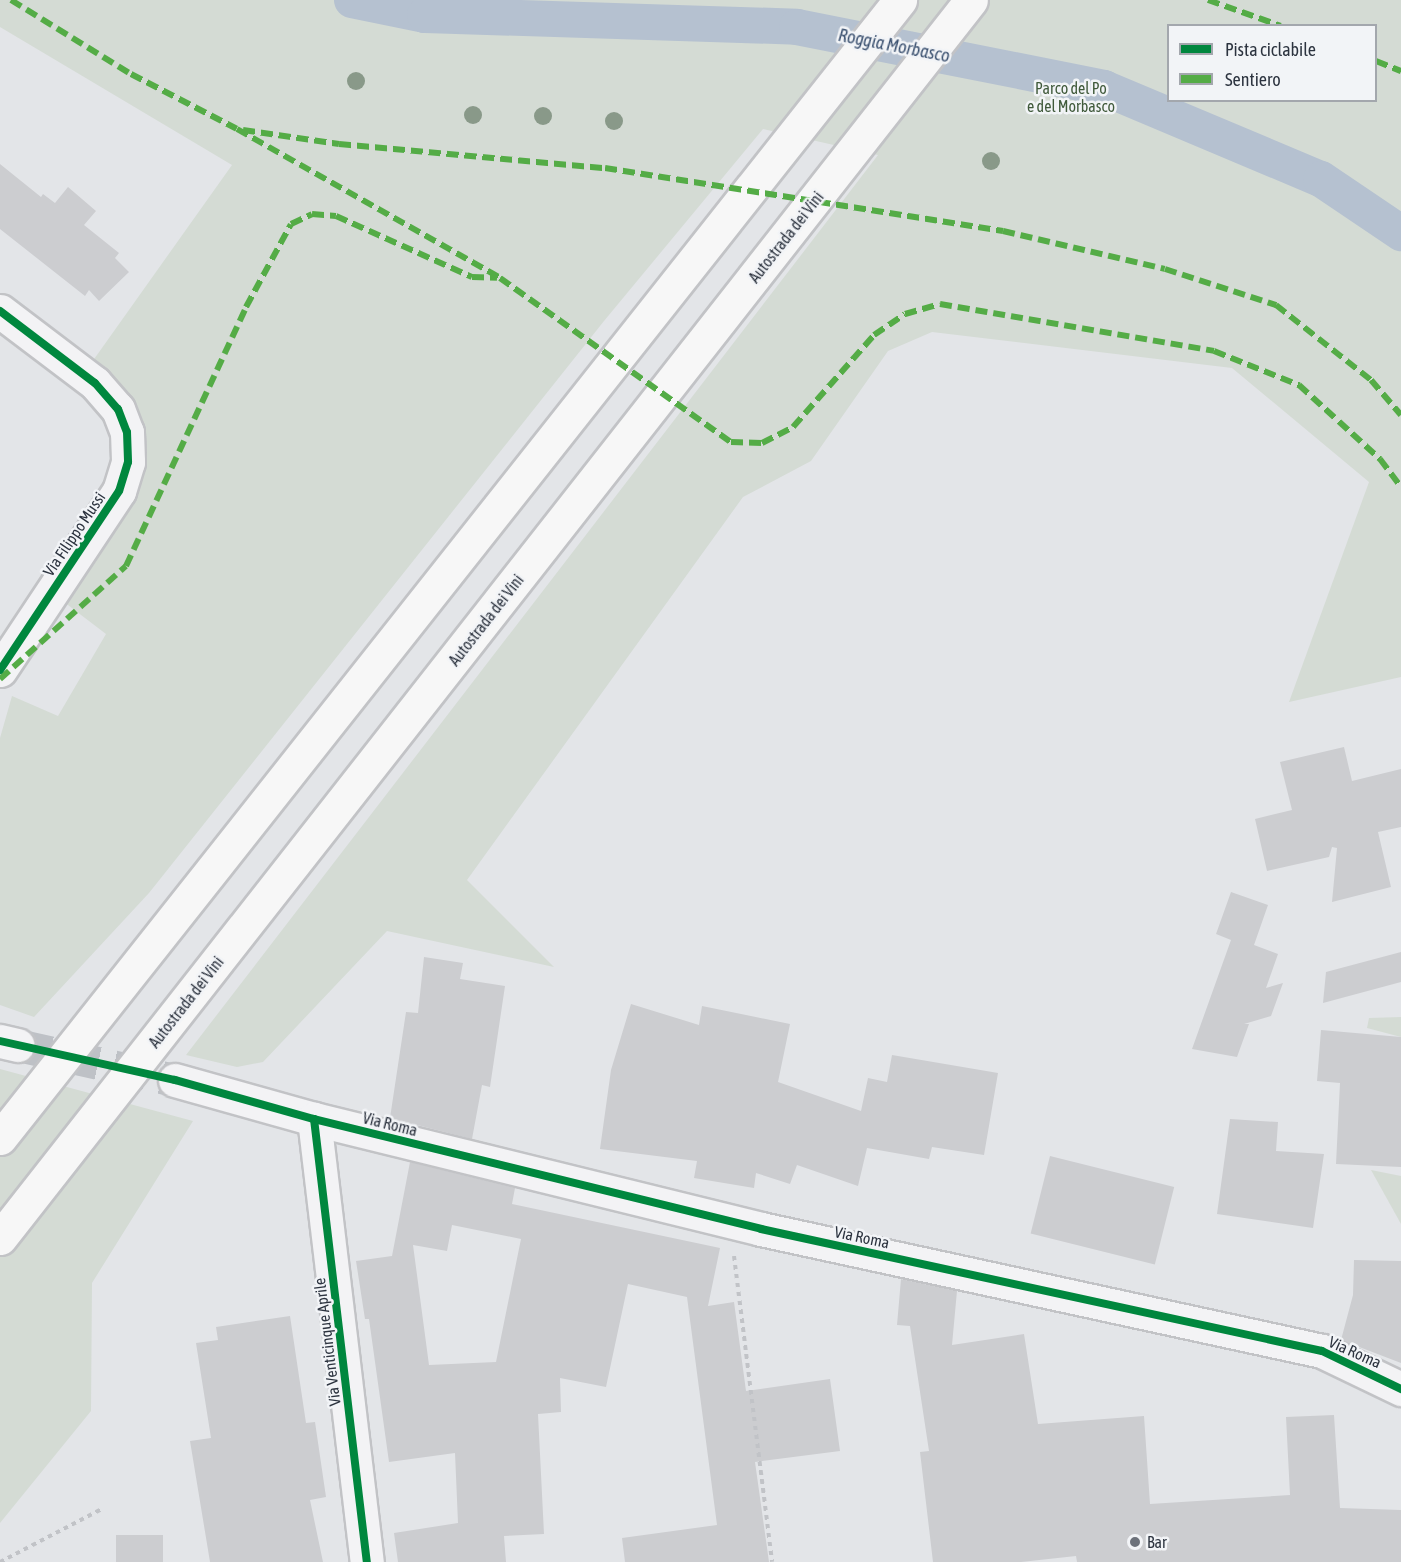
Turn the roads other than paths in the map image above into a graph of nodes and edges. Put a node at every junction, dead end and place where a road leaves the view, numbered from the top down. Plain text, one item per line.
1 (900, 0) edge
2 (971, 0) edge
3 (0, 310) edge
4 (0, 670) edge
5 (175, 1080) tunnel mouth
6 (314, 1119) junction
7 (0, 1138) edge
8 (0, 1239) edge
9 (1401, 1389) edge
10 (367, 1562) edge

1 - 7 highway
2 - 8 highway, Autostrada dei Vini
3 - 4 street, Via Filippo Mussi
5 - 6 street, Via Roma
6 - 9 street, Via Roma
6 - 10 street, Via Venticinque Aprile

